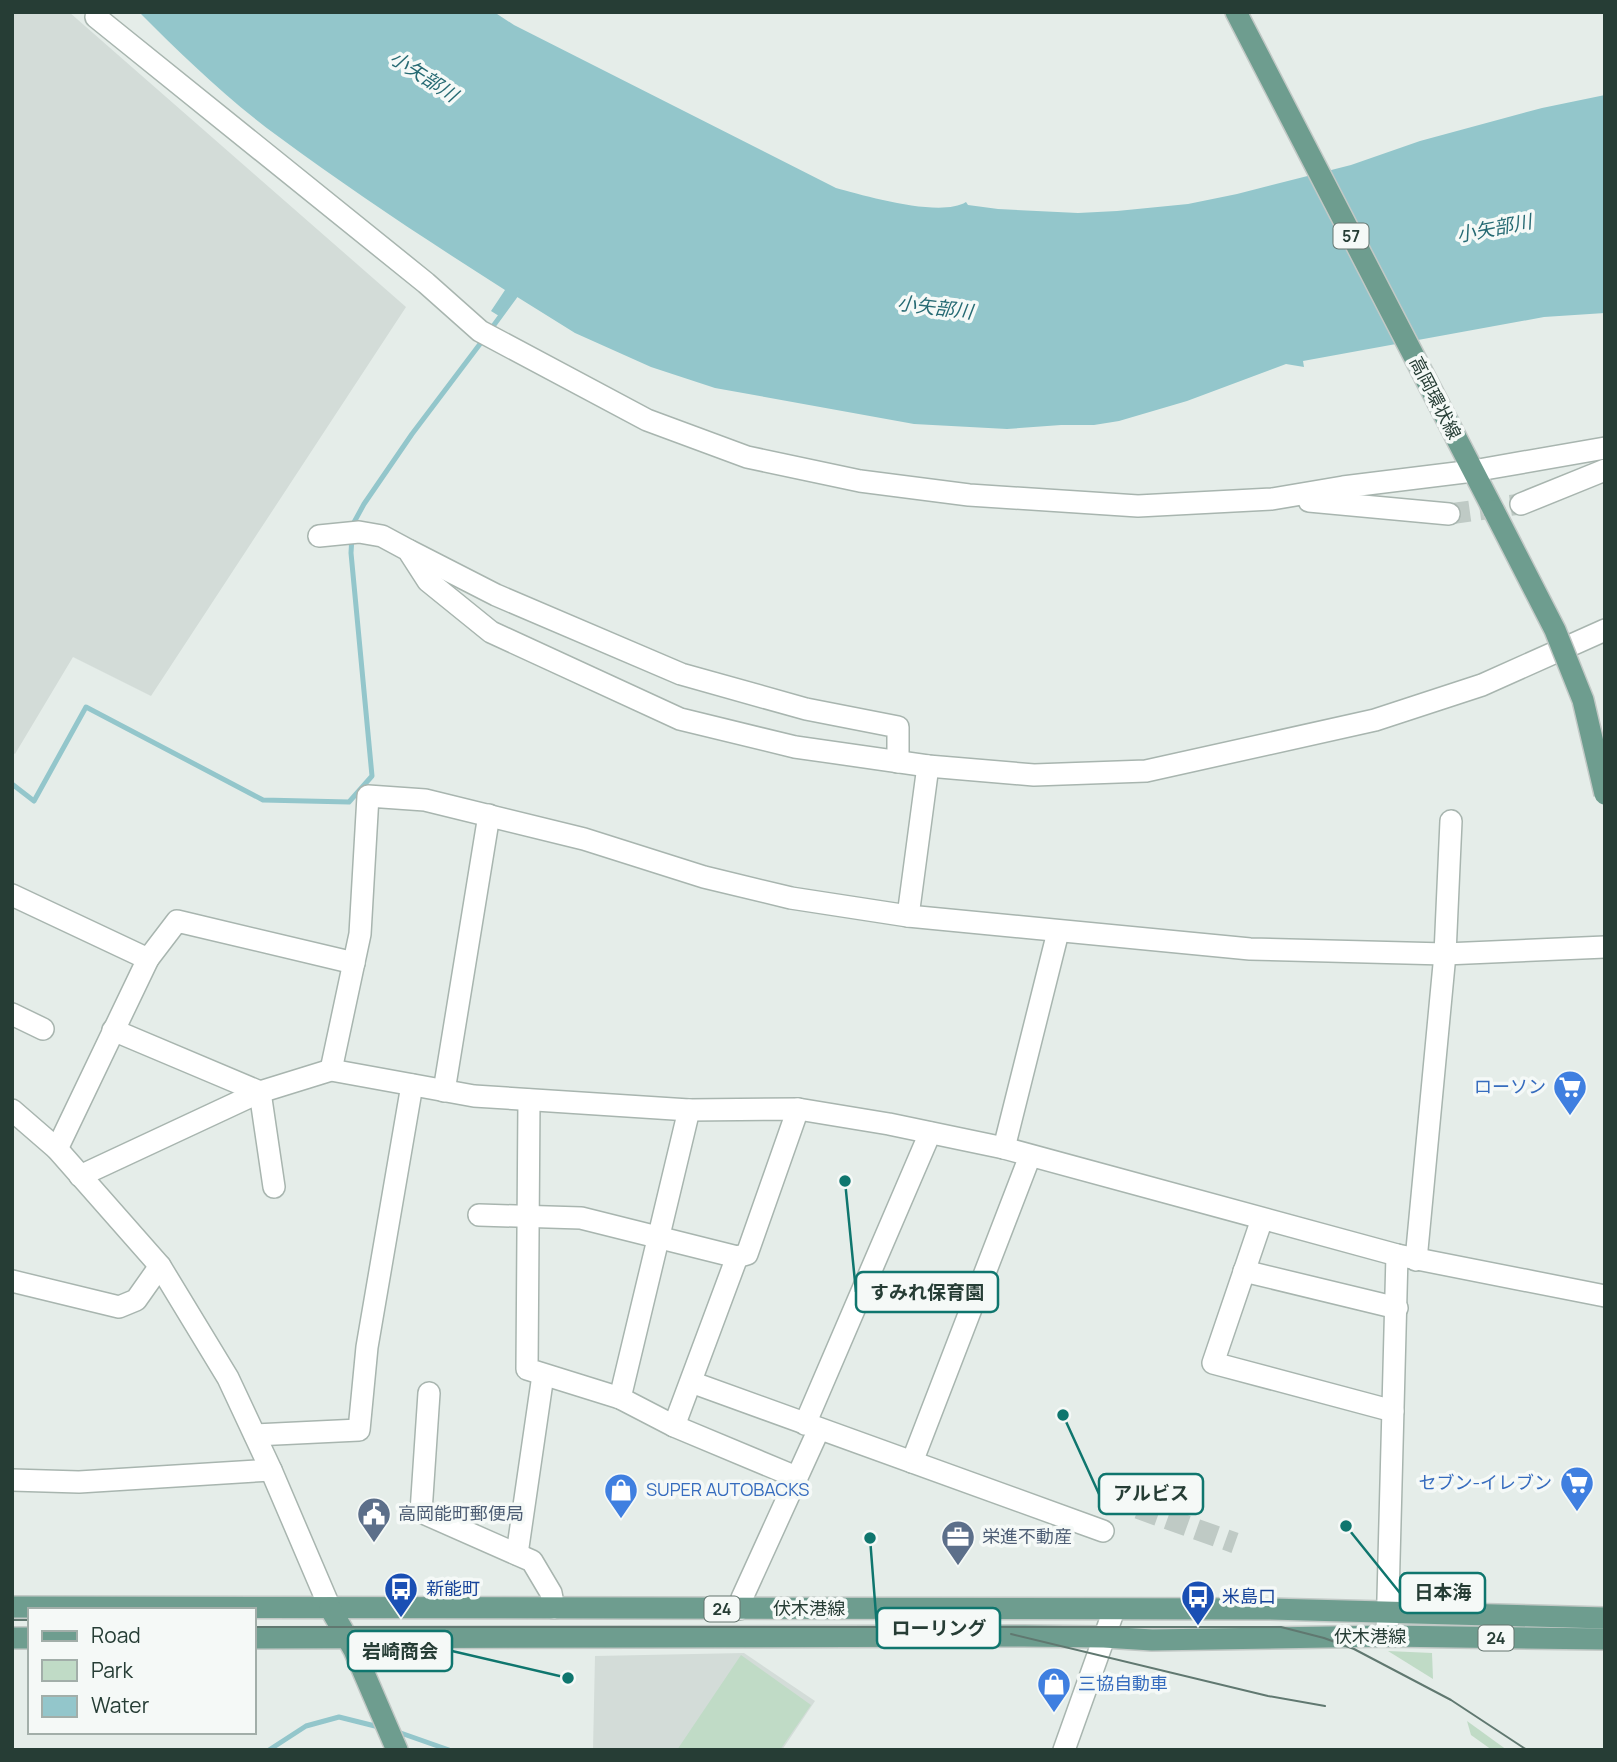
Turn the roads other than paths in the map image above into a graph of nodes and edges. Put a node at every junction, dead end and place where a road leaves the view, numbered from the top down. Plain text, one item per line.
1 (1236, 12) edge
2 (96, 17) dead end
3 (1605, 448) edge
4 (1470, 465) junction
5 (1605, 470) edge
6 (1272, 499) junction
7 (1521, 504) tunnel mouth
8 (1449, 514) tunnel mouth
9 (319, 536) dead end
10 (408, 550) junction
11 (1605, 630) edge
12 (898, 762) junction
13 (928, 766) junction
14 (1605, 795) edge
15 (489, 815) junction
16 (1451, 821) dead end
17 (16, 904) edge
18 (908, 916) junction
19 (1058, 932) junction
20 (1605, 947) edge
21 (1445, 954) junction
22 (148, 959) junction
23 (354, 963) junction
24 (12, 1014) edge
25 (43, 1029) dead end
26 (113, 1030) junction
27 (331, 1070) junction
28 (412, 1085) junction
29 (444, 1091) junction
30 (260, 1092) junction
31 (529, 1100) junction
32 (798, 1109) junction
33 (12, 1110) edge
34 (689, 1110) junction
35 (930, 1133) junction
36 (1004, 1148) junction
37 (57, 1149) junction
38 (1030, 1156) junction
39 (80, 1176) junction
40 (274, 1188) dead end
41 (479, 1215) dead end
42 (528, 1215) junction
43 (1262, 1219) junction
44 (659, 1236) junction
45 (737, 1257) junction
46 (1407, 1258) junction
47 (160, 1266) junction
48 (1244, 1271) junction
49 (13, 1288) edge
50 (1605, 1296) edge
51 (1396, 1308) junction
52 (542, 1375) junction
53 (691, 1382) junction
54 (429, 1393) dead end
55 (620, 1398) junction
56 (1393, 1411) junction
57 (674, 1426) junction
58 (812, 1426) junction
59 (255, 1435) junction
60 (912, 1462) junction
61 (271, 1470) junction
62 (796, 1477) junction
63 (12, 1479) edge
64 (1103, 1531) dead end
65 (517, 1554) junction
66 (12, 1608) edge
67 (330, 1608) junction
68 (554, 1608) junction
69 (740, 1609) junction
70 (1114, 1610) junction
71 (1388, 1611) junction
72 (1605, 1618) edge
73 (1387, 1636) junction
74 (1104, 1637) junction
75 (256, 1638) edge
76 (346, 1638) junction
77 (1605, 1639) edge
78 (397, 1750) edge
79 (1064, 1750) edge

1 - 4 main road, 高岡環状線 / 57
2 - 6 street
3 - 4 street
4 - 6 street
4 - 14 main road, 高岡環状線 / 57, bridge
5 - 7 street
6 - 8 street
9 - 10 street
10 - 12 street
10 - 12 street
11 - 13 street
12 - 13 street
13 - 18 street
15 - 18 street
15 - 23 street
15 - 29 street
16 - 21 street
17 - 22 street
18 - 19 street
19 - 21 street
19 - 36 street
20 - 21 street
21 - 46 street
22 - 23 street
22 - 26 street
23 - 27 street
24 - 25 street
26 - 30 street
26 - 37 street
27 - 28 street
27 - 30 street
28 - 29 street
28 - 59 street
29 - 31 street
30 - 39 street
30 - 40 street
31 - 34 street
31 - 42 street
32 - 34 street
32 - 35 street
32 - 45 street
33 - 37 street
34 - 44 street
35 - 36 street
35 - 58 street
36 - 38 street
37 - 39 street
38 - 43 street
38 - 60 street
39 - 47 street
41 - 42 street
42 - 44 street
42 - 52 street
43 - 46 street
43 - 48 street
44 - 45 street
44 - 55 street
45 - 53 street
46 - 50 street
46 - 51 street
47 - 49 street
47 - 59 street
48 - 51 street
48 - 56 street
51 - 56 street
52 - 55 street
52 - 65 street
53 - 57 street
53 - 58 street
54 - 65 street
55 - 57 street
56 - 71 street
57 - 62 street
58 - 60 street
58 - 62 street
59 - 61 street
60 - 64 street
61 - 63 street
61 - 67 street
62 - 69 street
65 - 68 street
66 - 67 main road, 伏木港線 / 24
67 - 68 main road, 伏木港線 / 24
67 - 76 main road
68 - 69 main road, 伏木港線 / 24
69 - 70 main road, 伏木港線 / 24
70 - 71 main road, 伏木港線 / 24
70 - 74 street
71 - 72 main road, 伏木港線 / 24
71 - 73 street
73 - 74 main road, 伏木港線 / 24
73 - 77 main road, 伏木港線 / 24
74 - 76 main road, 伏木港線 / 24
74 - 79 street
75 - 76 main road, 伏木港線 / 24
76 - 78 main road

